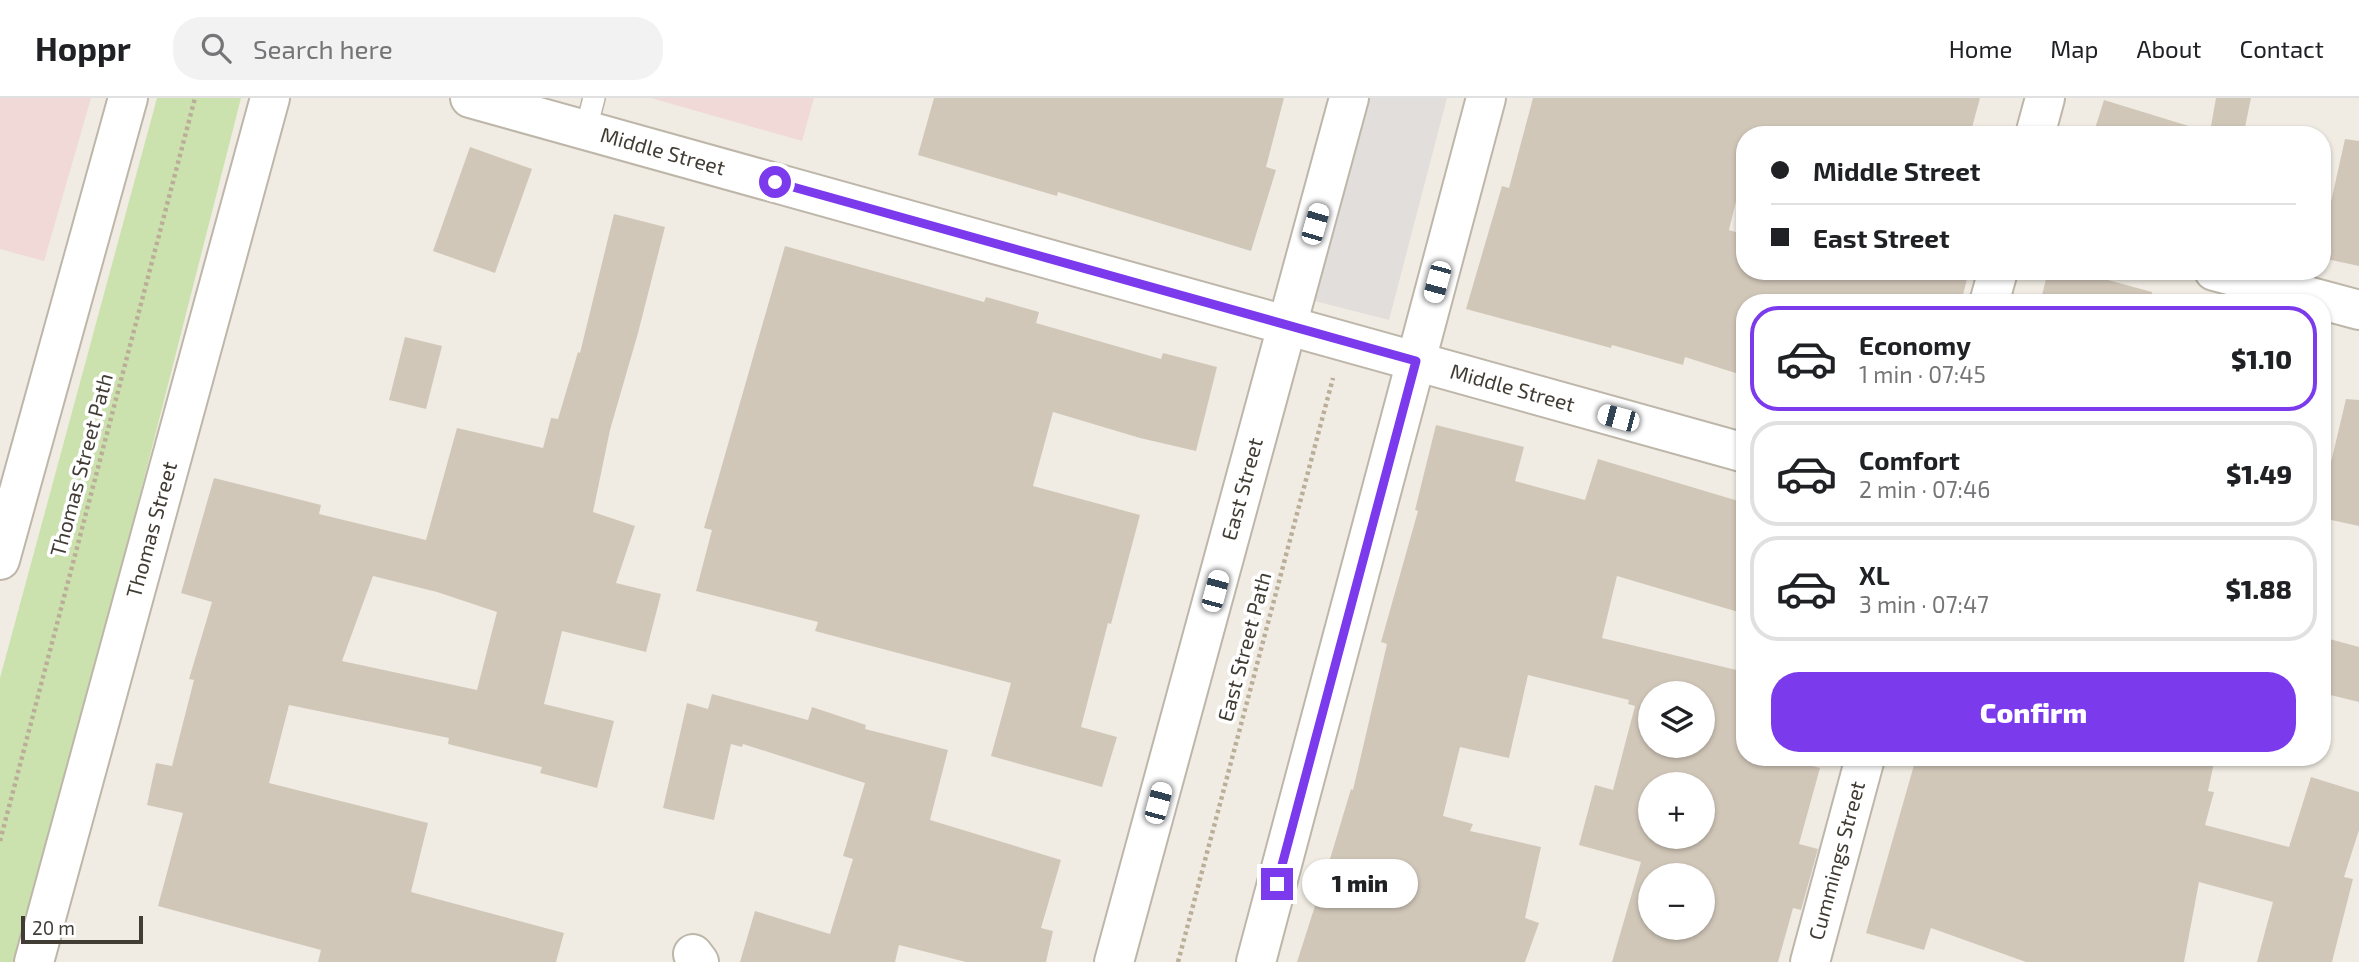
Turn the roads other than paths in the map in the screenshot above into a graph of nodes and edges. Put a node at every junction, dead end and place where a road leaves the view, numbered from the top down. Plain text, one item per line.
1 (128, 98) edge
2 (270, 98) edge
3 (470, 98) edge
4 (1349, 98) edge
5 (1486, 98) edge
6 (2045, 98) edge
7 (590, 114) edge
8 (2037, 126) edge
9 (2247, 280) edge
10 (2300, 294) edge
11 (2331, 302) edge
12 (2359, 310) edge
13 (1287, 325) junction
14 (1416, 361) junction
15 (1736, 450) edge
16 (0, 560) edge
17 (1863, 766) edge
18 (34, 962) edge
19 (1114, 962) edge
20 (1256, 962) edge
21 (1810, 962) edge

1 - 16 street
2 - 18 street, Thomas Street
3 - 7 street, Middle Street
4 - 13 street, East Street
5 - 14 street
6 - 8 street
7 - 13 street, Middle Street
9 - 10 street
11 - 12 street
13 - 14 street, Middle Street
13 - 19 street, East Street
14 - 15 street, Middle Street
14 - 20 street
17 - 21 street, Cummings Street

